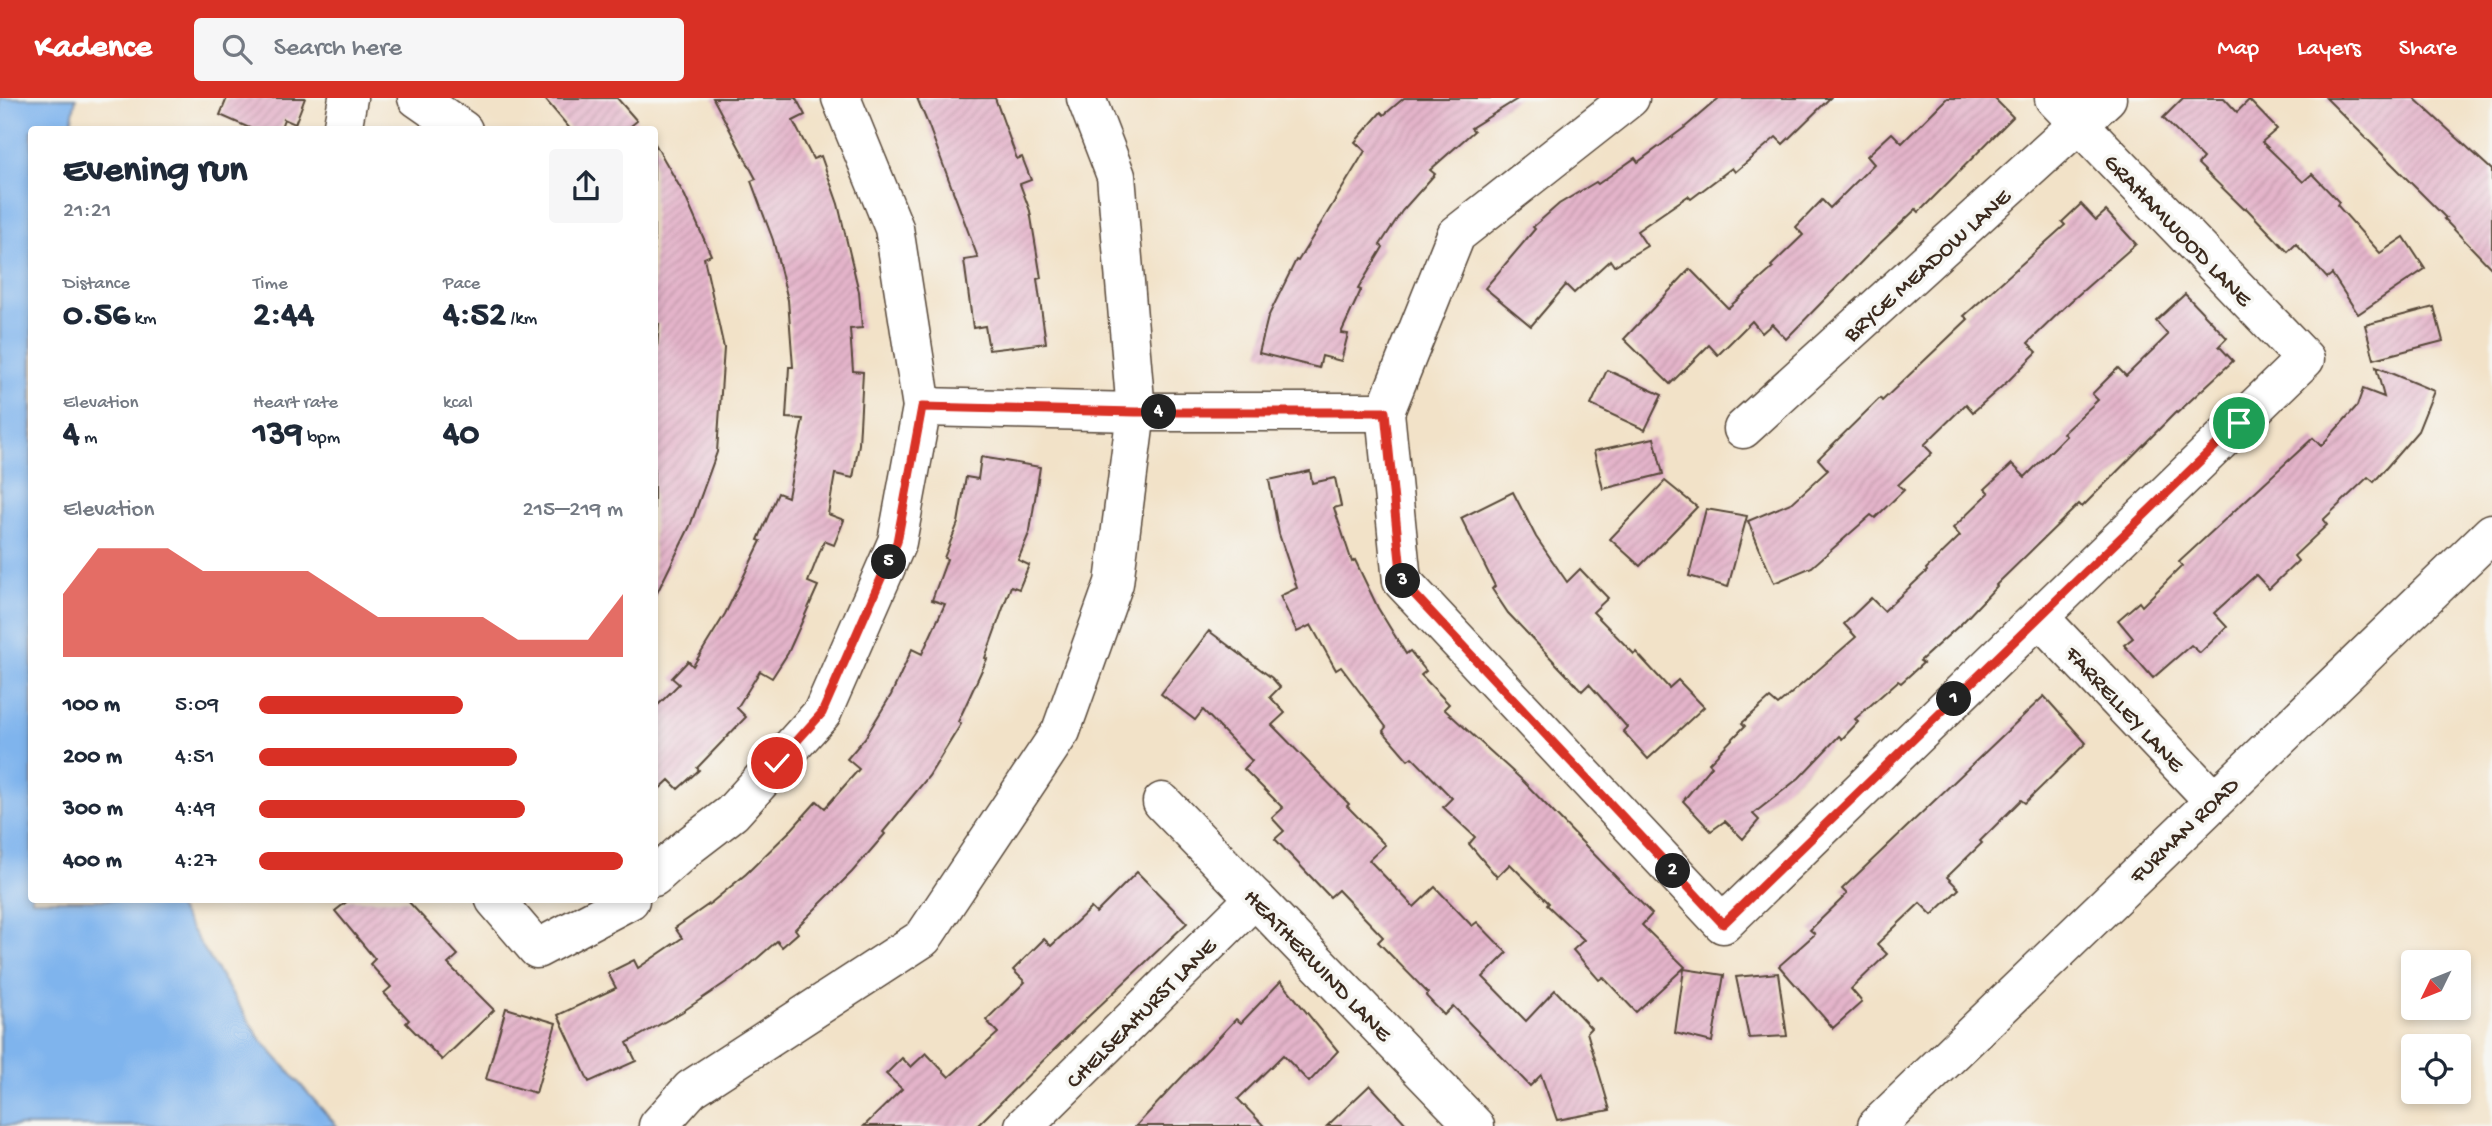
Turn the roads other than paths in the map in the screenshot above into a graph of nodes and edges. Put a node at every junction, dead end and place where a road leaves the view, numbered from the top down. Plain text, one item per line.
1 (348, 98) edge
2 (416, 98) edge
3 (841, 98) edge
4 (1086, 98) edge
5 (1630, 98) edge
6 (2107, 98) edge
7 (2067, 112) edge
8 (343, 126) edge
9 (457, 126) edge
10 (922, 407) junction
11 (1136, 412) junction
12 (1385, 412) junction
13 (1743, 429) dead end
14 (2492, 533) edge
15 (2039, 617) junction
16 (2213, 800) junction
17 (1162, 802) dead end
18 (658, 874) edge
19 (1255, 898) junction
20 (498, 903) edge
21 (624, 903) edge
22 (658, 1126) edge
23 (1024, 1126) edge
24 (1475, 1126) edge
25 (1877, 1126) edge

1 - 8 street
2 - 9 street
3 - 10 street
4 - 11 street
5 - 12 street
6 - 7 street, BRYCE MEADOW LANE
7 - 13 street, BRYCE MEADOW LANE
7 - 15 street, GRAHAMWOOD LANE
10 - 11 street
10 - 18 street
11 - 12 street
11 - 22 street
12 - 15 street
14 - 16 street, FURMAN ROAD
15 - 16 street, FARRELLEY LANE
16 - 25 street, FURMAN ROAD
17 - 19 street, HEATHERWIND LANE
19 - 23 street, CHELSEAHURST LANE
19 - 24 street, HEATHERWIND LANE
20 - 21 street

